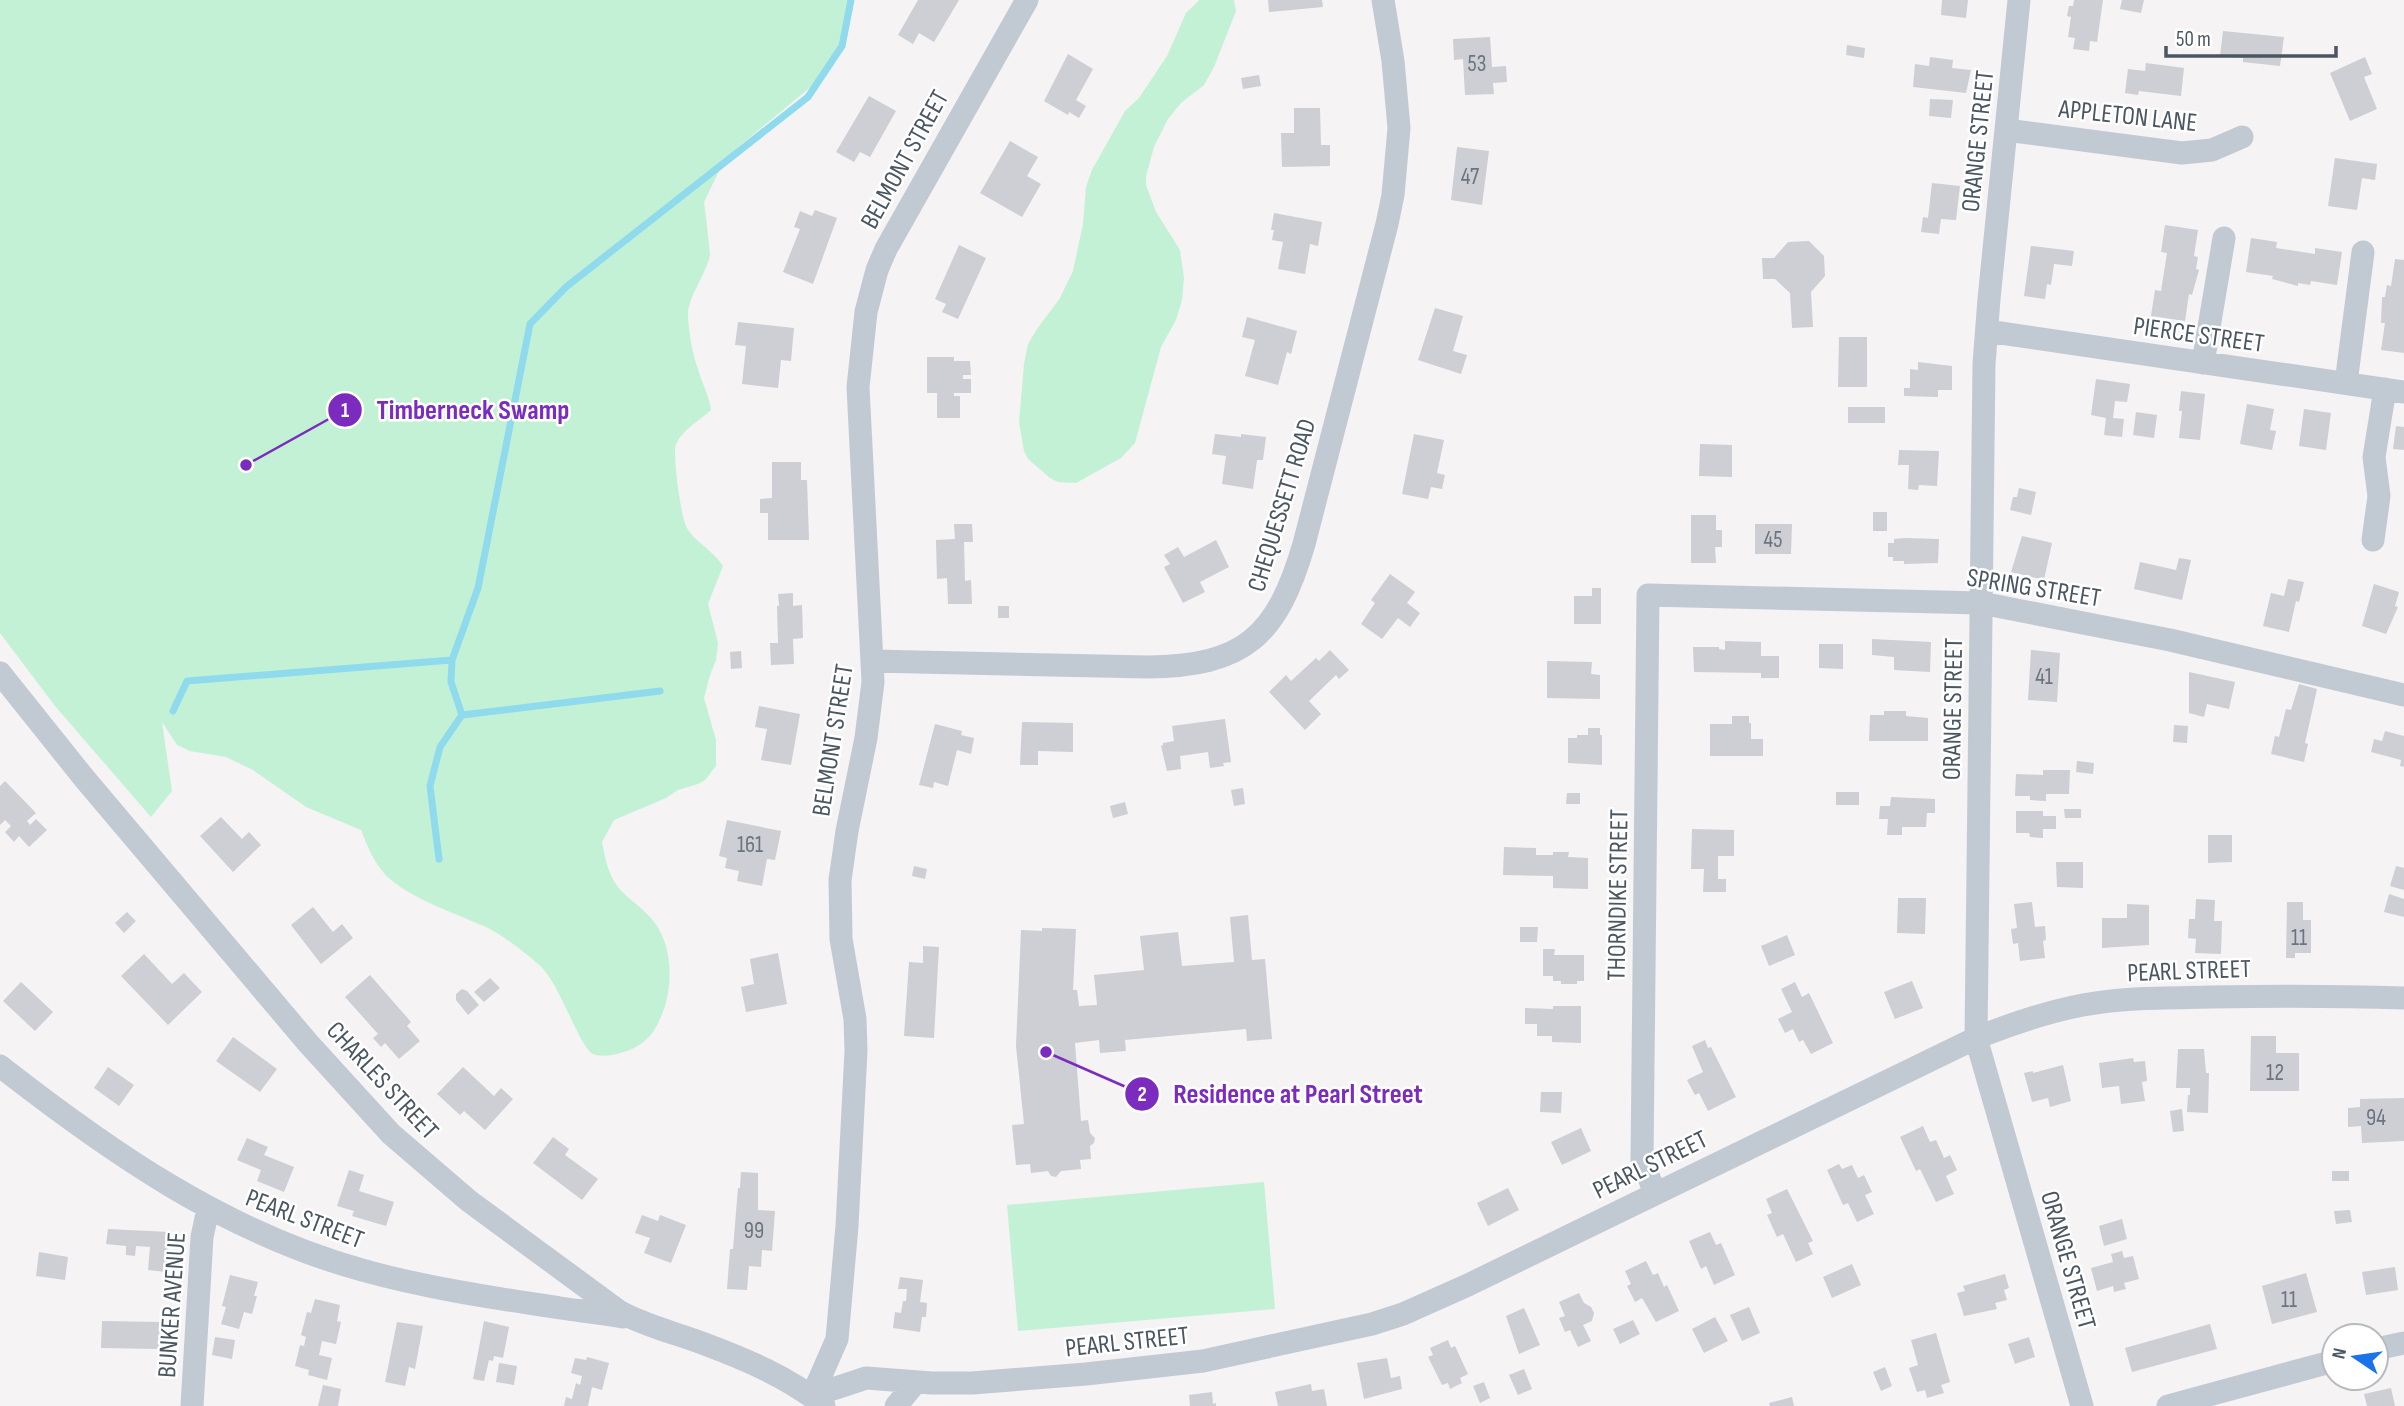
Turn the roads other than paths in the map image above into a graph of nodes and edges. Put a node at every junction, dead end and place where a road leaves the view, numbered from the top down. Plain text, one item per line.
1 (1027, 0) edge
2 (1384, 0) edge
3 (2020, 0) edge
4 (2006, 130) junction
5 (2242, 137) dead end
6 (2224, 238) dead end
7 (2363, 252) dead end
8 (1987, 331) junction
9 (2203, 363) junction
10 (2346, 383) junction
11 (2394, 390) edge
12 (2373, 541) dead end
13 (1648, 595) joint
14 (1981, 603) junction
15 (873, 661) junction
16 (0, 673) edge
17 (2404, 695) edge
18 (2404, 998) edge
19 (1976, 1038) junction
20 (0, 1066) edge
21 (1655, 1193) junction
22 (208, 1209) junction
23 (633, 1319) junction
24 (2320, 1364) edge
25 (916, 1381) junction
26 (818, 1401) edge
27 (192, 1406) edge
28 (896, 1406) edge
29 (2082, 1406) edge
30 (2168, 1406) edge

1 - 15 street, BELMONT STREET
2 - 15 street, CHEQUESSETT ROAD
3 - 4 street, ORANGE STREET
4 - 5 street, APPLETON LANE
4 - 8 street, ORANGE STREET
6 - 9 street
7 - 10 street
8 - 9 street, PIERCE STREET
8 - 14 street, ORANGE STREET
9 - 10 street, PIERCE STREET
10 - 11 street, PIERCE STREET
11 - 12 street
13 - 14 street, SPRING STREET
13 - 21 street, THORNDIKE STREET
14 - 17 street, SPRING STREET
14 - 19 street, ORANGE STREET
15 - 26 street, BELMONT STREET
16 - 23 street, CHARLES STREET
18 - 19 street, PEARL STREET
19 - 21 street, PEARL STREET
19 - 29 street, ORANGE STREET
20 - 22 street, PEARL STREET
21 - 25 street, PEARL STREET
22 - 23 street, PEARL STREET
22 - 27 street, BUNKER AVENUE
23 - 26 street, CHARLES STREET
24 - 30 street
25 - 26 street, PEARL STREET
25 - 28 street

